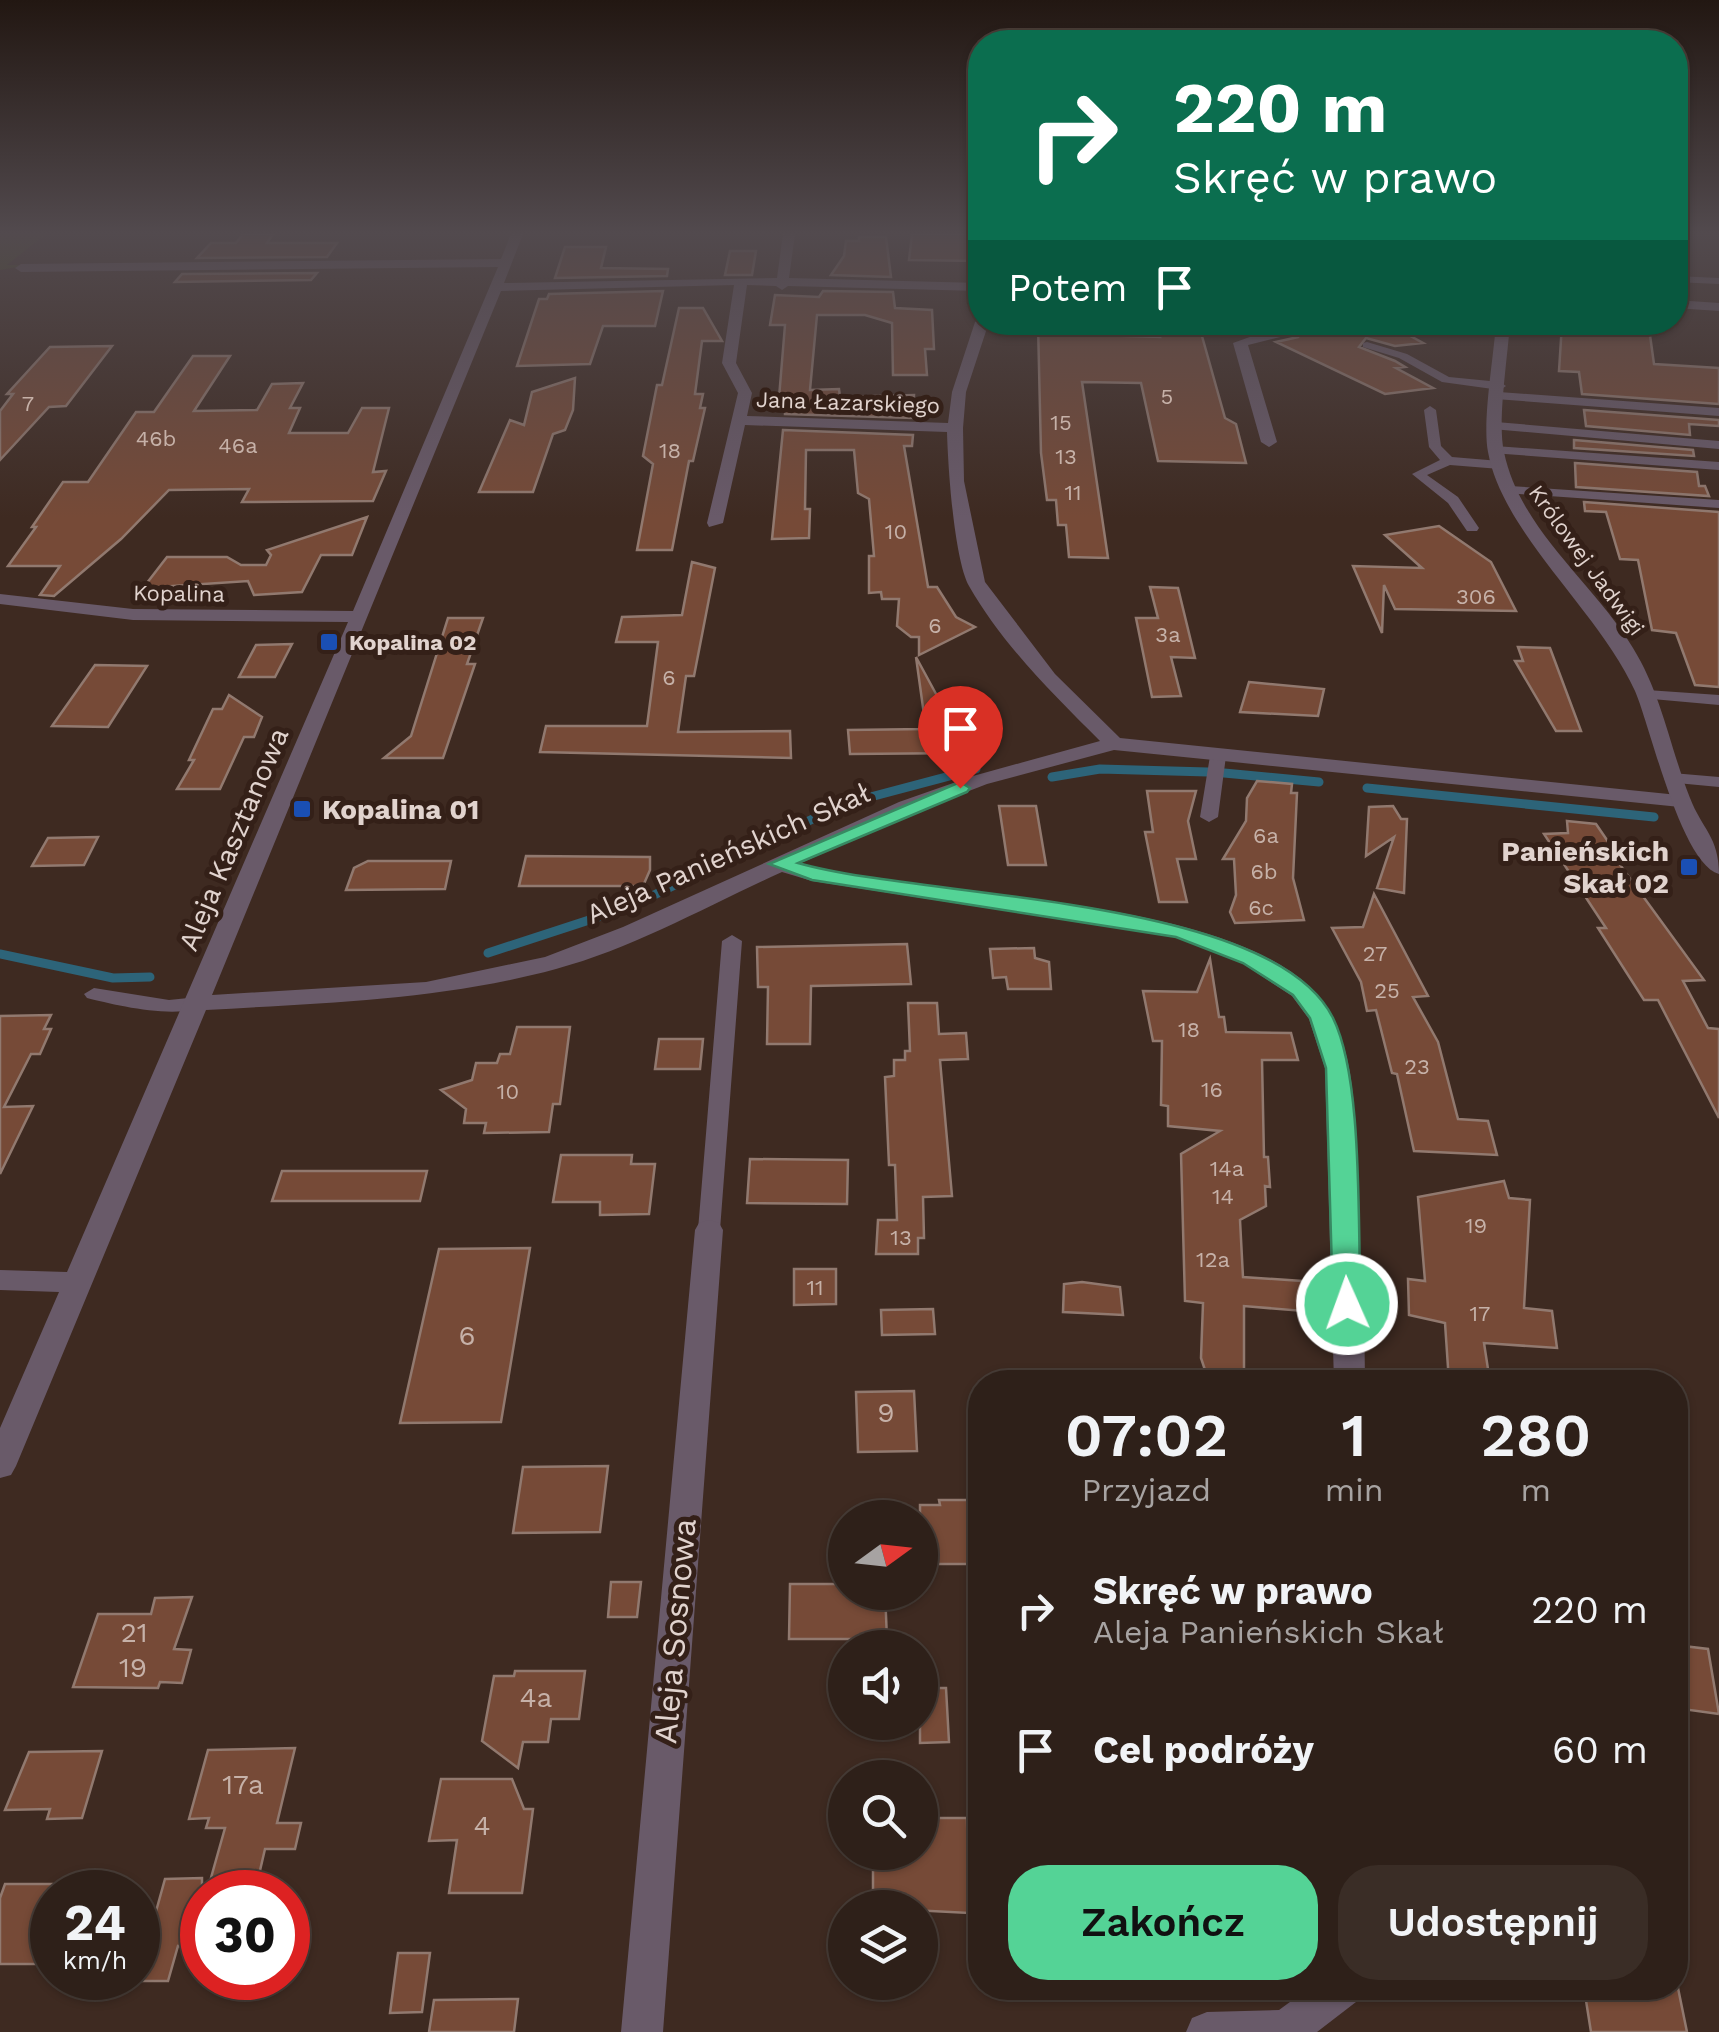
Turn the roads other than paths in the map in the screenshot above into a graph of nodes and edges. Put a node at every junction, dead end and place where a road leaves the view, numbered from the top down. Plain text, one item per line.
1 (478, 329) edge
2 (735, 329) edge
3 (978, 335) edge
4 (1272, 335) edge
5 (1502, 335) edge
6 (1367, 345) dead end
7 (1499, 391) junction
8 (1430, 410) dead end
9 (1719, 412) edge
10 (738, 420) junction
11 (1496, 426) junction
12 (956, 428) junction
13 (1270, 442) dead end
14 (1719, 445) edge
15 (1498, 458) junction
16 (1448, 462) junction
17 (1719, 466) edge
18 (1510, 490) junction
19 (1719, 504) edge
20 (715, 522) dead end
21 (1472, 528) dead end
22 (0, 600) edge
23 (358, 617) junction
24 (1647, 695) junction
25 (1719, 700) edge
26 (1114, 744) junction
27 (1218, 756) junction
28 (1672, 778) junction
29 (1719, 782) edge
30 (1680, 801) junction
31 (1208, 817) dead end
32 (779, 864) junction
33 (1719, 867) edge
34 (732, 942) dead end
35 (94, 994) dead end
36 (198, 1002) junction
37 (709, 1230) joint
38 (0, 1280) edge
39 (78, 1283) junction
40 (1350, 1370) edge
41 (0, 1466) edge
42 (1326, 2000) edge
43 (642, 2032) edge
44 (1207, 2032) edge

1 - 23 street, Aleja Kasztanowa
2 - 10 street
3 - 12 street
4 - 13 street
5 - 7 street, Królowej Jadwigi
6 - 7 lane
7 - 9 lane
7 - 11 street, Królowej Jadwigi
8 - 16 lane
10 - 12 street, Jana Łazarskiego
10 - 20 street
11 - 14 lane
11 - 15 street, Królowej Jadwigi
12 - 26 street
15 - 16 lane
15 - 17 lane
15 - 18 street, Królowej Jadwigi
16 - 21 lane
18 - 19 lane
18 - 24 street, Królowej Jadwigi
22 - 23 street, Kopalina
23 - 36 street, Aleja Kasztanowa
24 - 25 lane
24 - 28 street, Królowej Jadwigi
26 - 27 street, Aleja Panieńskich Skał
26 - 32 street, Aleja Panieńskich Skał
27 - 30 street, Aleja Panieńskich Skał
27 - 31 lane
28 - 29 lane
28 - 30 street, Królowej Jadwigi
30 - 33 street, Królowej Jadwigi
32 - 36 street, Aleja Panieńskich Skał
32 - 40 street
34 - 37 lane
35 - 36 lane, Aleja Panieńskich Skał
36 - 39 street, Aleja Kasztanowa
37 - 43 street, Aleja Sosnowa
38 - 39 street
39 - 41 street, Aleja Kasztanowa
42 - 44 street

